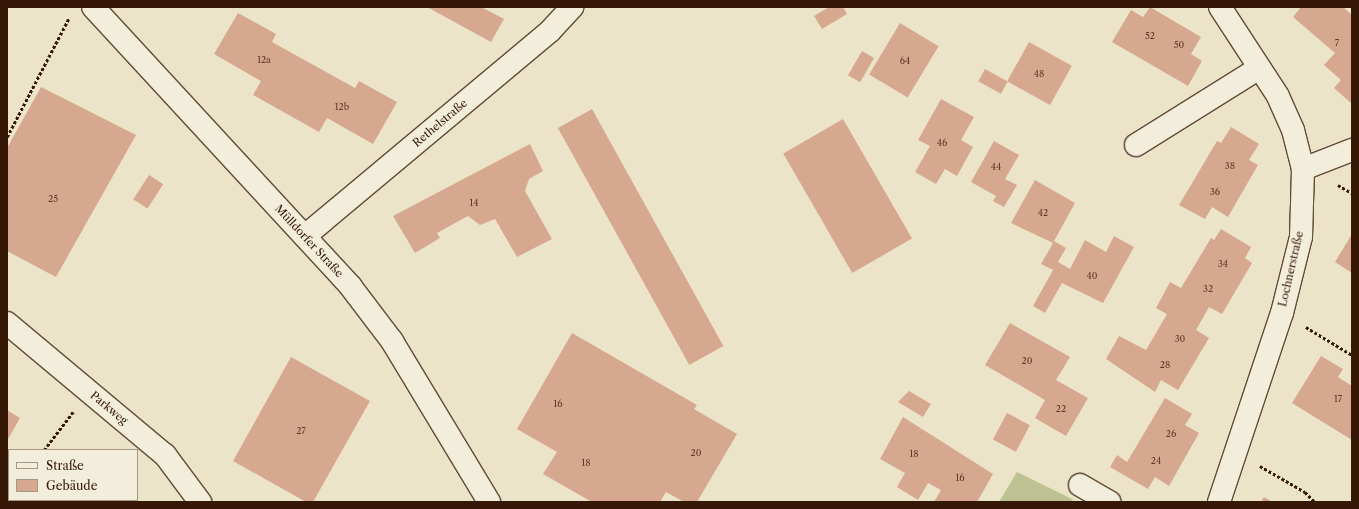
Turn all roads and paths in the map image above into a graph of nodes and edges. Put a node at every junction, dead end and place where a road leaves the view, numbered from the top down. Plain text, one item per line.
1 (93, 7) edge
2 (572, 7) edge
3 (1220, 7) edge
4 (71, 14) dead end
5 (1259, 68) junction
6 (7, 137) edge
7 (1136, 145) dead end
8 (1352, 150) edge
9 (1303, 169) junction
10 (305, 236) junction
11 (1282, 313) junction
12 (7, 323) edge
13 (1352, 355) edge
14 (89, 391) junction
15 (45, 449) edge
16 (1235, 452) junction
17 (1080, 485) dead end
18 (200, 502) edge
19 (489, 502) edge
20 (1110, 502) edge
21 (1219, 502) edge
22 (1315, 502) edge

1 - 10 street, Mülldorfer Straße
2 - 10 street, Rethelstraße
3 - 5 street, Lochnerstraße
4 - 6 path
5 - 7 street
5 - 9 street, Lochnerstraße
8 - 9 street
9 - 11 street, Lochnerstraße
10 - 19 street, Mülldorfer Straße
11 - 13 path, Lochnerstraße
11 - 16 street, Lochnerstraße
12 - 14 street, Parkweg
14 - 15 path
14 - 18 street, Parkweg
16 - 21 street, Lochnerstraße
16 - 22 path
17 - 20 street

